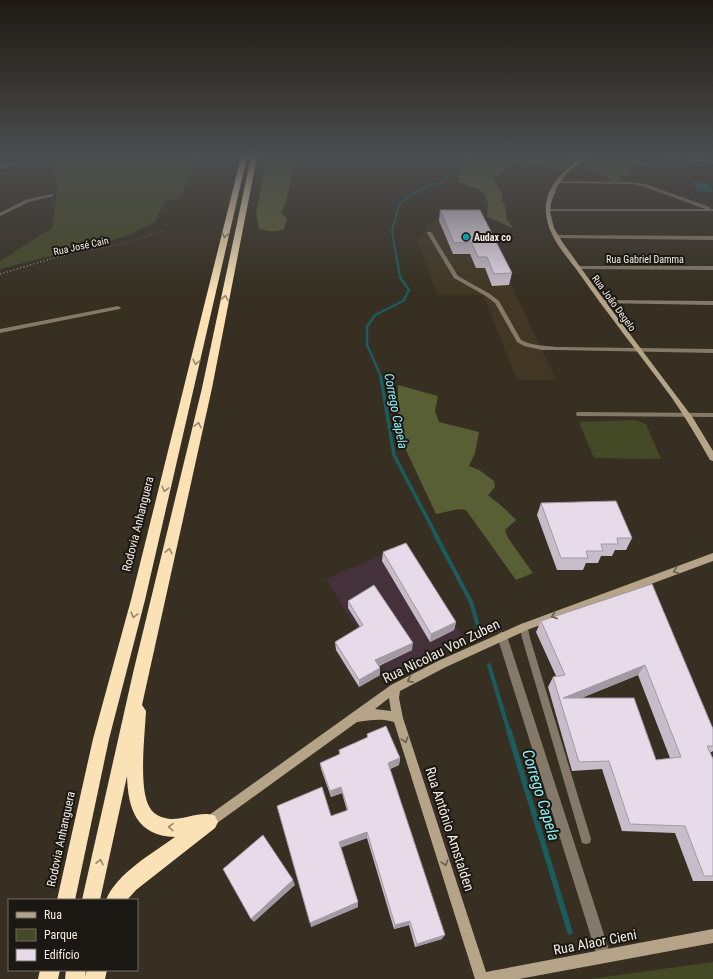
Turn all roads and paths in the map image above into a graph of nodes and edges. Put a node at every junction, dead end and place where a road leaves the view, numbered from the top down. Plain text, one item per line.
1 (23, 203) edge
2 (233, 203) edge
3 (245, 203) edge
4 (549, 203) edge
5 (693, 203) edge
6 (548, 210) junction
7 (713, 210) edge
8 (3, 212) edge
9 (0, 215) edge
10 (165, 230) dead end
11 (429, 233) dead end
12 (557, 237) junction
13 (713, 238) edge
14 (578, 268) junction
15 (713, 268) edge
16 (0, 274) edge
17 (602, 302) junction
18 (713, 303) edge
19 (118, 308) dead end
20 (0, 331) edge
21 (560, 349) joint
22 (638, 350) junction
23 (713, 351) edge
24 (580, 414) dead end
25 (688, 415) junction
26 (713, 415) edge
27 (713, 458) edge
28 (713, 557) edge
29 (524, 627) junction
30 (502, 636) junction
31 (141, 673) junction
32 (394, 688) junction
33 (398, 718) junction
34 (349, 720) junction
35 (209, 822) junction
36 (586, 839) dead end
37 (66, 899) edge
38 (91, 899) edge
39 (116, 899) edge
40 (713, 936) edge
41 (604, 956) junction
42 (483, 979) edge

1 - 8 street
2 -> 37 highway, Rodovia Anhanguera
31 -> 3 highway
4 - 6 main road, Rua João Degelo
5 - 7 street
6 - 7 street
6 - 12 main road, Rua João Degelo
8 - 9 street
10 - 16 path, Rua José Cain
11 - 21 lane
12 - 13 street
12 - 14 main road, Rua João Degelo
14 - 15 street, Rua Gabriel Damma
14 - 17 main road, Rua João Degelo
17 - 18 street
17 - 22 main road, Rua João Degelo
19 - 20 lane
21 - 22 street
22 - 23 street
22 - 25 main road, Rua João Degelo
24 - 25 street
25 - 26 street
25 - 27 main road, Rua João Degelo
28 -> 29 main road, Rua Nicolau Von Zuben
29 - 30 main road, Rua Nicolau Von Zuben
29 - 36 lane
30 -> 32 main road, Rua Nicolau Von Zuben
30 - 41 street
35 -> 31 highway
38 -> 31 highway
32 - 33 main road, Rua Antônio Amstalden
32 - 34 main road, Rua Nicolau Von Zuben
33 - 34 main road
33 -> 42 main road, Rua Antônio Amstalden
34 - 35 main road, Rua Nicolau Von Zuben
35 - 39 highway
40 - 41 main road, Rua Alaor Cieni
41 - 42 main road, Rua Alaor Cieni

